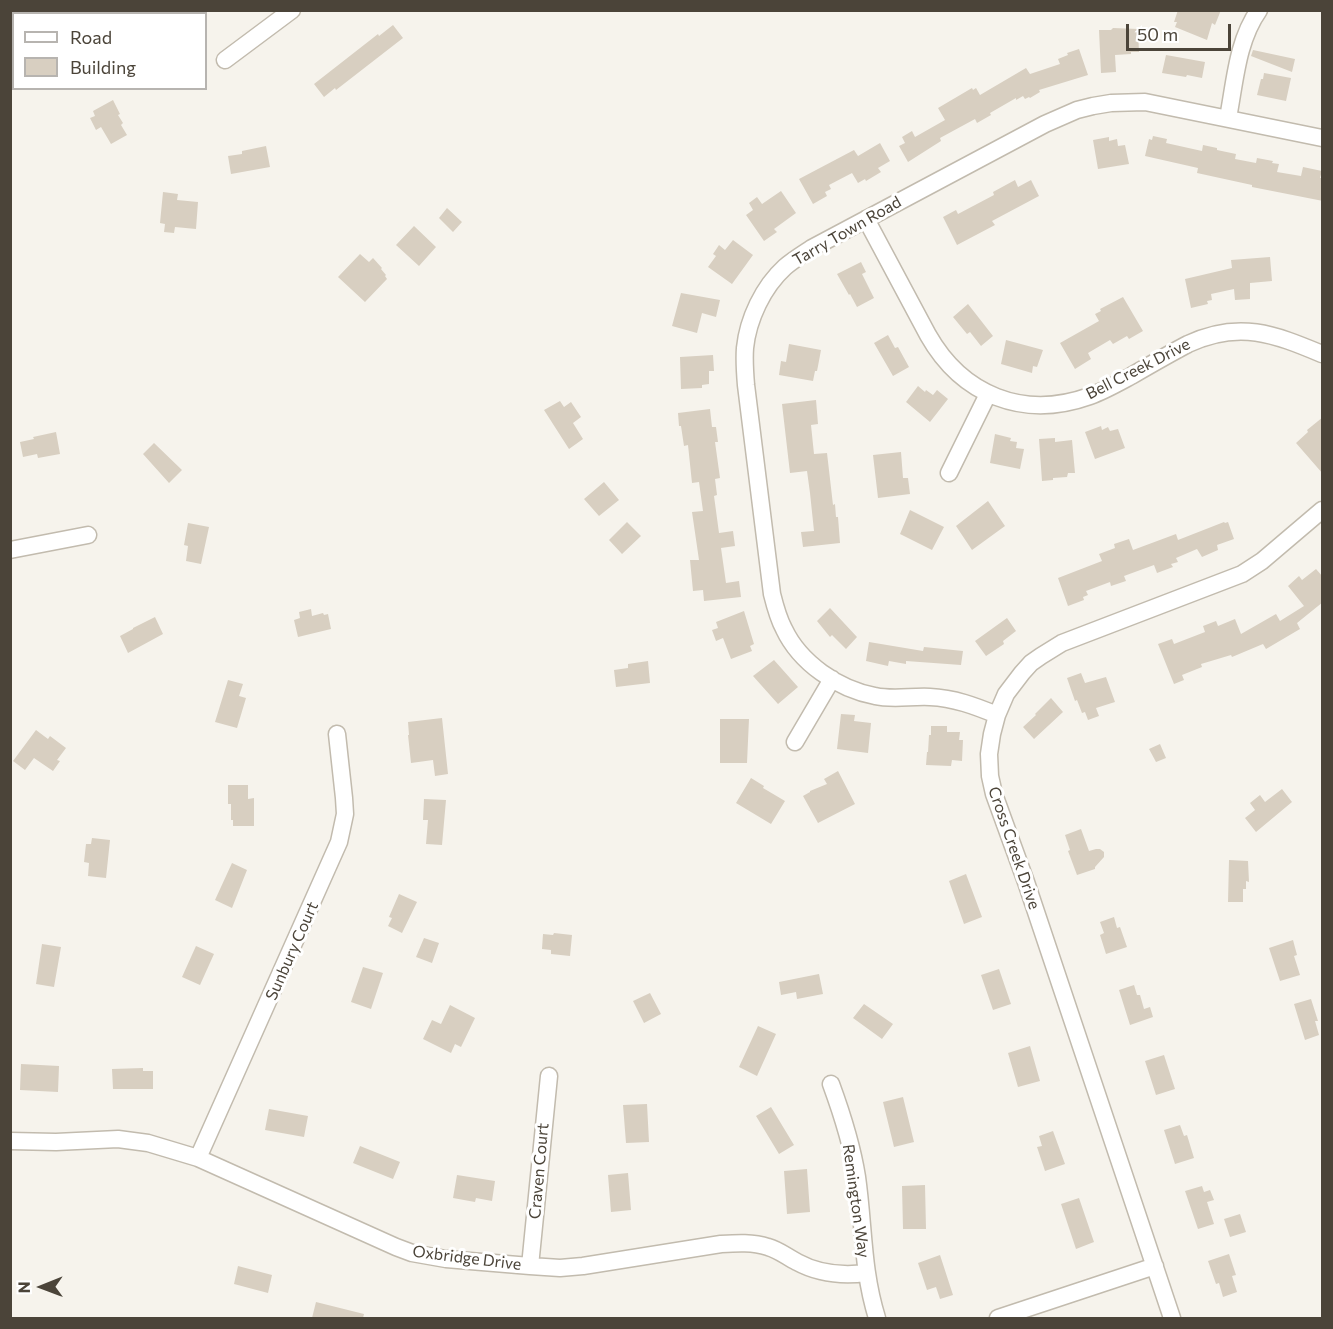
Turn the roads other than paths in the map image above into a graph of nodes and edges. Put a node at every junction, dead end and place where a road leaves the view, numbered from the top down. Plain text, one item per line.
1 (292, 10) edge
2 (1259, 10) edge
3 (225, 60) dead end
4 (1228, 118) junction
5 (1323, 138) edge
6 (866, 219) junction
7 (1323, 354) edge
8 (988, 394) junction
9 (949, 473) dead end
10 (1323, 510) edge
11 (88, 535) dead end
12 (10, 550) edge
13 (832, 680) junction
14 (997, 715) junction
15 (337, 734) dead end
16 (795, 742) dead end
17 (549, 1076) dead end
18 (831, 1084) dead end
19 (10, 1142) edge
20 (198, 1158) junction
21 (530, 1266) junction
22 (1155, 1266) junction
23 (866, 1273) junction
24 (877, 1318) edge
25 (998, 1318) edge
26 (1172, 1318) edge

1 - 3 street
2 - 4 street
4 - 5 street, Tarry Town Road
4 - 6 street, Tarry Town Road
6 - 8 street, Bell Creek Drive
6 - 13 street, Tarry Town Road
7 - 8 street, Bell Creek Drive
8 - 9 street
10 - 14 street, Cross Creek Drive
11 - 12 street
13 - 14 street, Tarry Town Road
13 - 16 street
14 - 22 street, Cross Creek Drive
15 - 20 street, Sunbury Court
17 - 21 street, Craven Court
18 - 23 street, Remington Way
19 - 20 street, Oxbridge Drive
20 - 21 street, Oxbridge Drive
21 - 23 street, Oxbridge Drive
22 - 25 street
22 - 26 street, Cross Creek Drive
23 - 24 street, Remington Way

